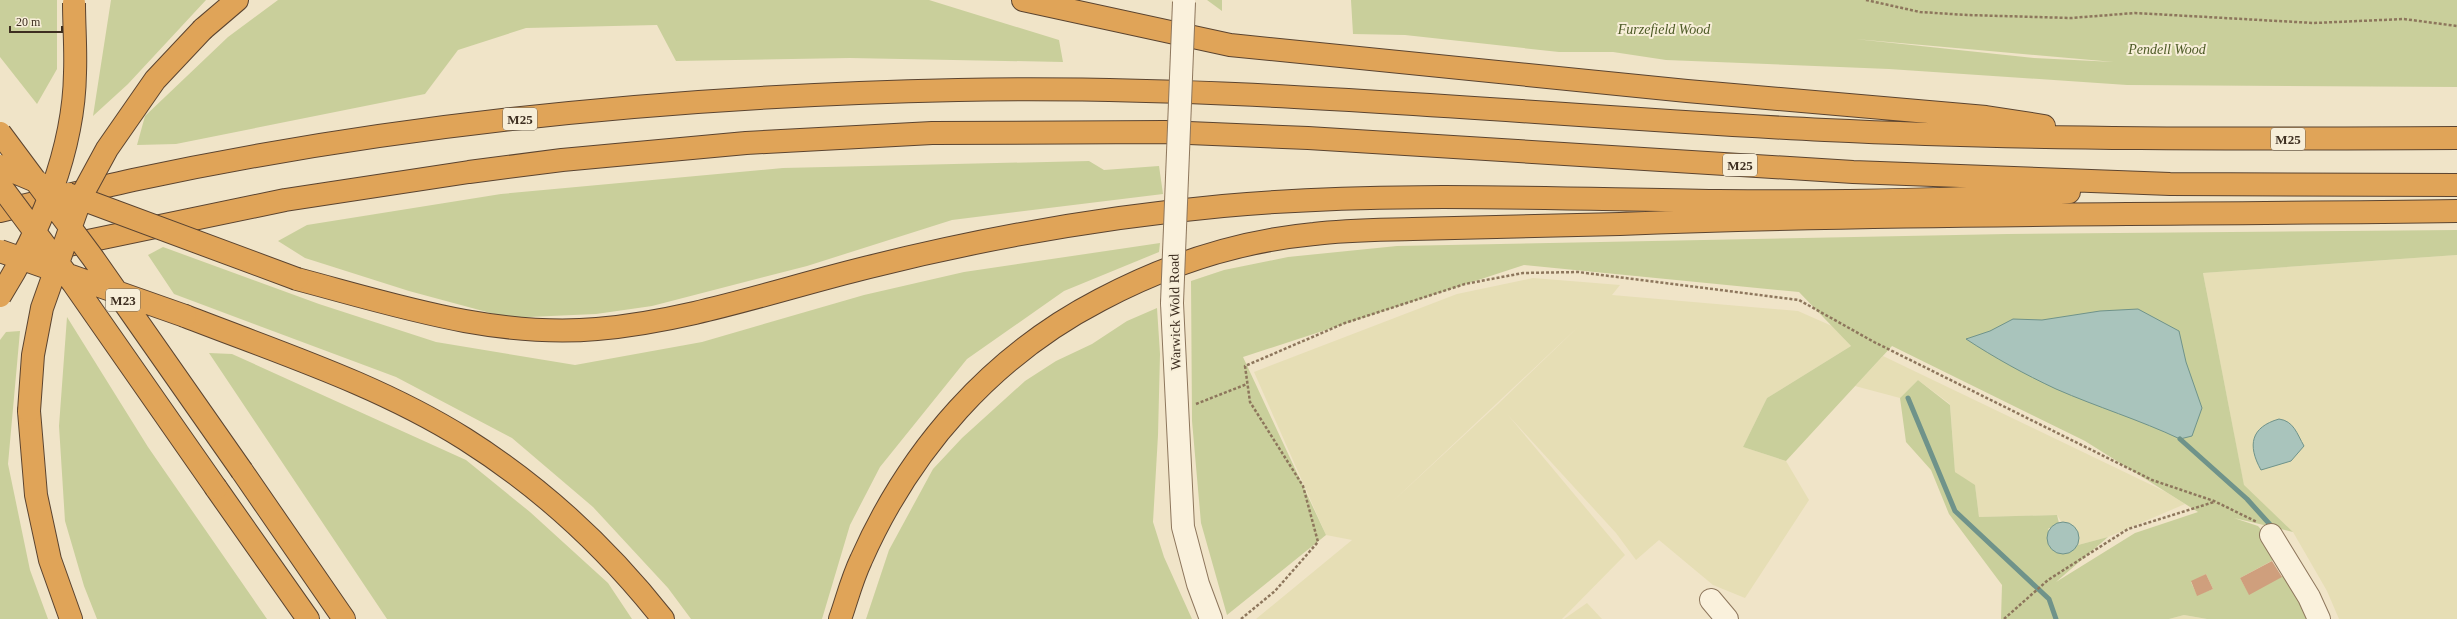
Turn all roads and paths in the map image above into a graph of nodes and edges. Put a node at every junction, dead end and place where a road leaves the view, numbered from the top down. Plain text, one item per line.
1 (237, 0) edge
2 (1866, 0) edge
3 (74, 1) edge
4 (1033, 1) edge
5 (1184, 1) edge
6 (2457, 26) edge
7 (0, 133) edge
8 (2457, 138) edge
9 (2120, 139) junction
10 (0, 166) edge
11 (2170, 184) junction
12 (0, 185) edge
13 (2457, 185) edge
14 (0, 211) edge
15 (2457, 211) edge
16 (0, 251) edge
17 (0, 260) edge
18 (0, 296) edge
19 (1247, 384) junction
20 (1178, 411) junction
21 (2214, 501) junction
22 (2272, 535) joint
23 (1711, 600) dead end
24 (71, 619) edge
25 (308, 619) edge
26 (344, 619) edge
27 (663, 619) edge
28 (840, 619) edge
29 (1211, 619) edge
30 (1241, 619) edge
31 (1727, 619) edge
32 (2004, 619) edge
33 (2319, 619) edge

1 - 24 highway, bridge
2 - 6 path
3 - 18 highway, bridge
4 - 9 highway
5 - 20 street, Warwick Wold Road, bridge
7 - 26 highway, M23, bridge
8 - 9 highway, M25
9 - 14 highway, M25
10 - 11 highway, bridge
11 - 13 highway, M25
11 - 17 highway, M25
12 - 25 highway, M23, bridge
15 - 28 highway
16 - 27 highway, bridge
19 - 20 path
19 - 21 path
19 - 30 path
20 - 29 street, Warwick Wold Road
21 - 22 path
21 - 32 path
22 - 33 street
23 - 31 street

